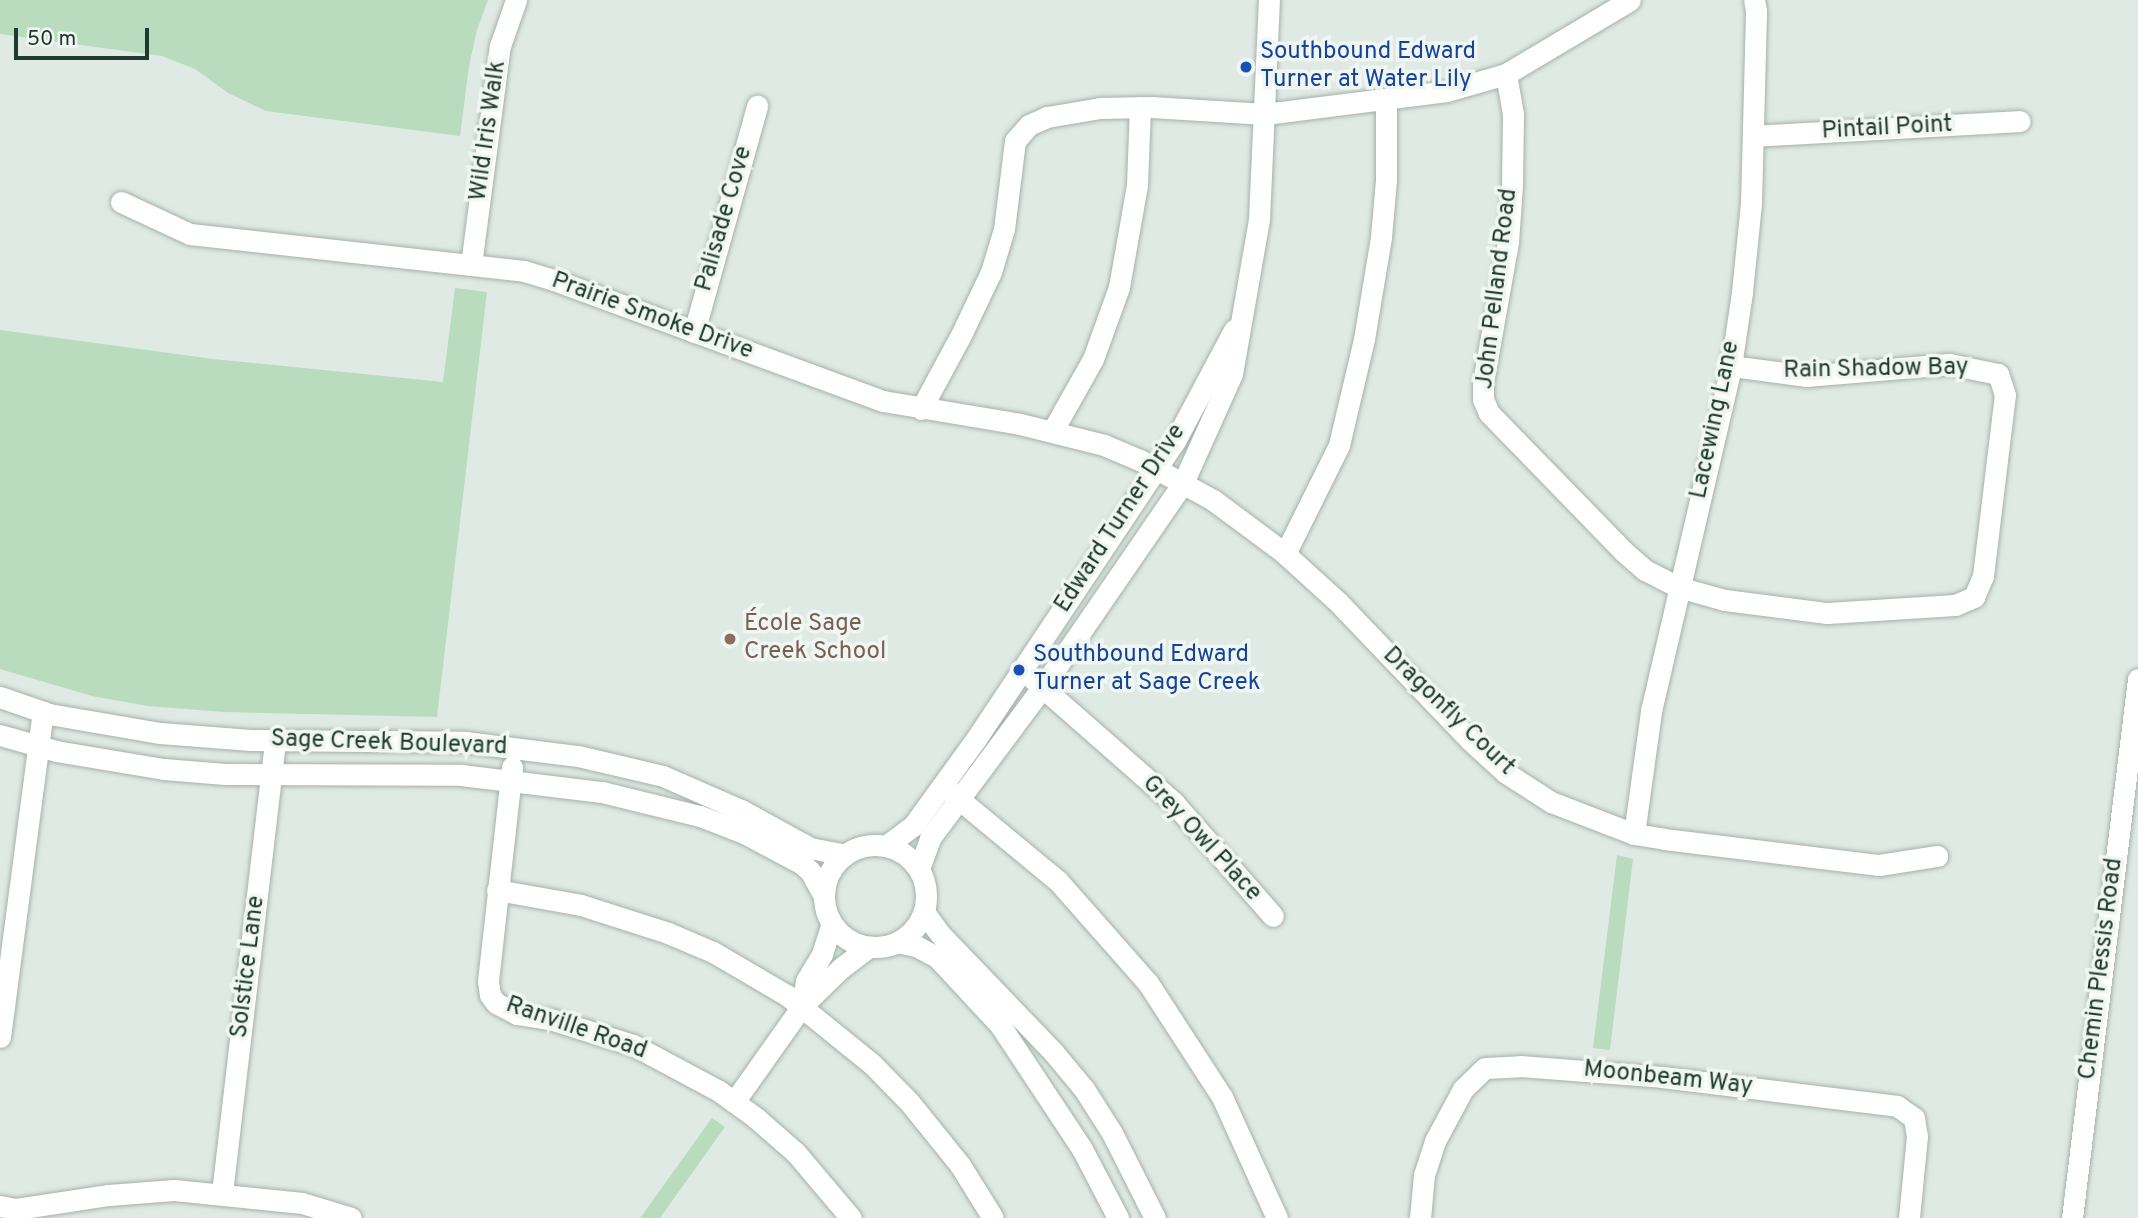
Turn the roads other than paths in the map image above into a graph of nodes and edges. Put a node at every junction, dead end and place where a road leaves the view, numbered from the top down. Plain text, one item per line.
1 (516, 0) edge
2 (1269, 0) edge
3 (1630, 0) edge
4 (1754, 0) edge
5 (1506, 74) junction
6 (1386, 101) junction
7 (757, 106) dead end
8 (1140, 107) junction
9 (1265, 114) junction
10 (2020, 121) dead end
11 (1753, 136) junction
12 (121, 202) dead end
13 (471, 265) junction
14 (1241, 316) junction
15 (694, 332) junction
16 (1731, 366) junction
17 (921, 409) junction
18 (1053, 430) junction
19 (1171, 476) junction
20 (1285, 554) junction
21 (1678, 587) junction
22 (2138, 679) edge
23 (1037, 684) junction
24 (0, 697) edge
25 (43, 712) junction
26 (0, 735) edge
27 (275, 741) junction
28 (37, 746) junction
29 (515, 747) junction
30 (271, 775) junction
31 (511, 779) junction
32 (950, 792) junction
33 (1634, 834) junction
34 (886, 846) junction
35 (845, 855) junction
36 (1937, 856) dead end
37 (919, 869) junction
38 (497, 890) junction
39 (824, 897) junction
40 (924, 912) junction
41 (1273, 916) dead end
42 (832, 925) junction
43 (897, 942) junction
44 (869, 947) junction
45 (802, 1006) junction
46 (0, 1037) edge
47 (734, 1102) junction
48 (222, 1193) junction
49 (0, 1206) edge
50 (351, 1218) edge
51 (851, 1218) edge
52 (993, 1218) edge
53 (1118, 1218) edge
54 (1155, 1218) edge
55 (1277, 1218) edge
56 (1420, 1218) edge
57 (1909, 1218) edge
58 (2071, 1218) edge

1 - 13 street, Wild Iris Walk
2 - 9 street, Edward Turner Drive
3 - 5 street
4 - 11 street, Lacewing Lane
5 - 6 street
5 - 21 street, John Pelland Road
6 - 9 street
6 - 20 street
7 - 15 street, Palisade Cove
8 - 9 street
8 - 17 street
8 - 18 street
9 - 14 street, Edward Turner Drive
10 - 11 street, Pintail Point
11 - 16 street, Lacewing Lane
12 - 13 street, Prairie Smoke Drive
13 - 15 street, Prairie Smoke Drive
14 - 19 street, Edward Turner Drive
14 - 19 street, Edward Turner Drive
15 - 17 street, Prairie Smoke Drive
16 - 21 street, Lacewing Lane
16 - 21 street, Rain Shadow Bay
17 - 18 street, Prairie Smoke Drive
18 - 19 street, Prairie Smoke Drive
19 - 20 street, Dragonfly Court
19 - 23 street, Edward Turner Drive
19 - 32 street, Edward Turner Drive
20 - 33 street, Dragonfly Court
21 - 33 street, Lacewing Lane
22 - 58 street, Chemin Plessis Road
23 - 32 street, Edward Turner Drive
23 - 41 street, Grey Owl Place
24 - 25 street, Sage Creek Boulevard
25 - 27 street, Sage Creek Boulevard
25 - 28 street
26 - 28 street, Sage Creek Boulevard
27 - 29 street, Sage Creek Boulevard
27 - 30 street, Solstice Lane
28 - 30 street, Sage Creek Boulevard
28 - 46 street
29 - 31 street, Ranville Road
29 - 35 street, Sage Creek Boulevard
30 - 31 street, Sage Creek Boulevard
30 - 48 street, Solstice Lane
31 - 38 street, Ranville Road
31 - 39 street, Sage Creek Boulevard
32 - 34 street, Edward Turner Drive
32 - 37 street, Edward Turner Drive
32 - 55 street
33 - 36 street, Dragonfly Court
34 - 35 street
34 - 37 street
35 - 39 street
37 - 40 street
38 - 45 street
38 - 47 street, Ranville Road
39 - 42 street
40 - 43 street
40 - 54 street
42 - 44 street
42 - 45 street
43 - 44 street
43 - 53 street
44 - 45 street
45 - 47 street
45 - 52 street
47 - 51 street, Ranville Road
48 - 49 street
48 - 50 street
56 - 57 street, Moonbeam Way

